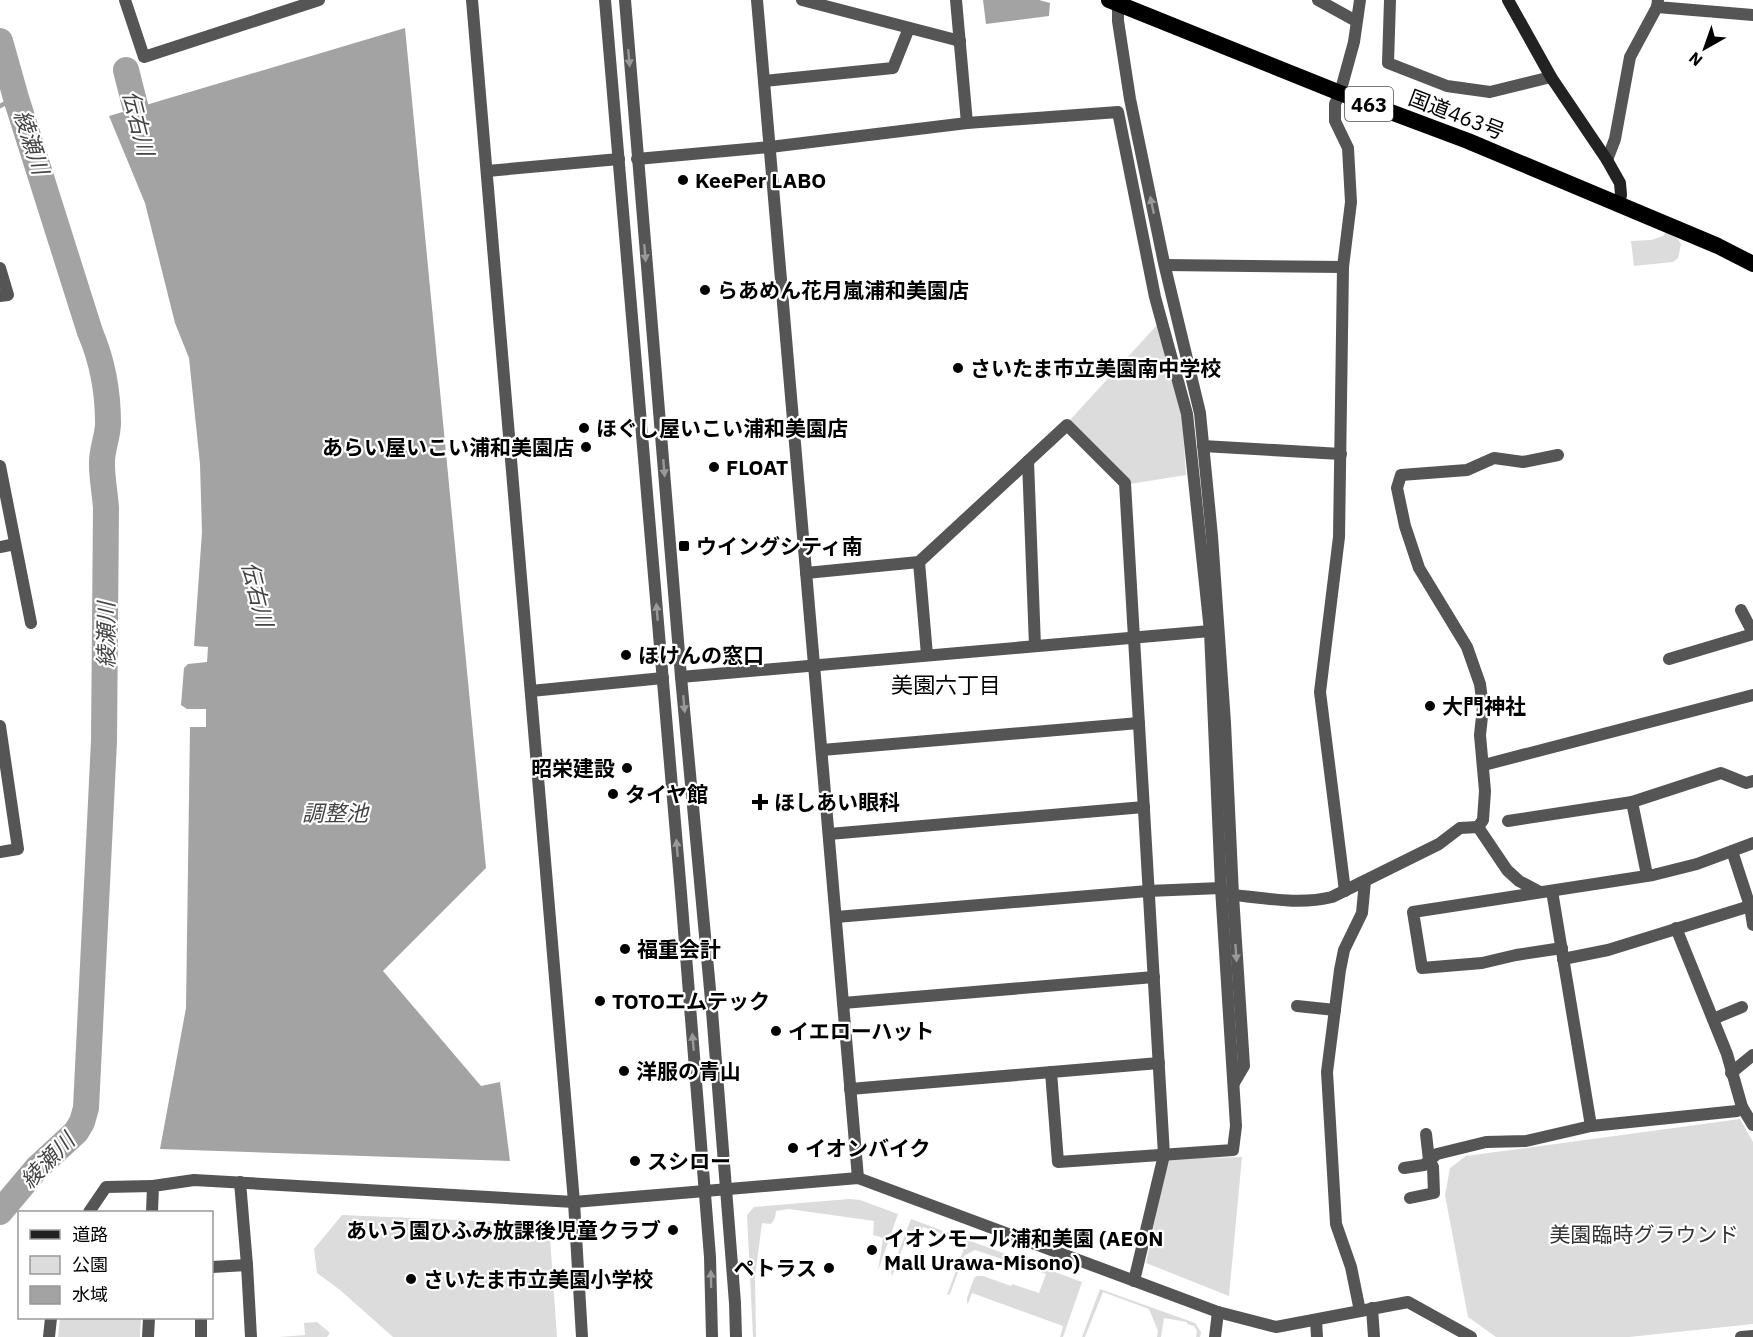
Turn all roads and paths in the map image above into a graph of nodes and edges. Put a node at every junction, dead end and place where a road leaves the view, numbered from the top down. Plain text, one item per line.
1 (125, 0) edge
2 (319, 0) edge
3 (472, 0) edge
4 (604, 0) edge
5 (625, 0) edge
6 (757, 0) edge
7 (802, 0) edge
8 (956, 0) edge
9 (1318, 0) edge
10 (1360, 0) edge
11 (1390, 0) edge
12 (1508, 0) edge
13 (1115, 1) edge
14 (1657, 4) edge
15 (1753, 14) edge
16 (1356, 21) junction
17 (909, 28) junction
18 (960, 42) junction
19 (1551, 77) junction
20 (764, 81) junction
21 (1340, 93) junction
22 (967, 123) junction
23 (770, 147) junction
24 (619, 159) junction
25 (637, 159) junction
26 (1607, 160) junction
27 (487, 171) junction
28 (1619, 204) junction
29 (1164, 264) junction
30 (1753, 264) edge
31 (1343, 267) junction
32 (0, 268) edge
33 (0, 296) edge
34 (1203, 446) junction
35 (1341, 454) junction
36 (1558, 455) dead end
37 (1028, 461) junction
38 (0, 466) edge
39 (15, 544) junction
40 (0, 547) edge
41 (919, 562) junction
42 (806, 573) junction
43 (1741, 610) dead end
44 (31, 623) dead end
45 (1210, 631) junction
46 (1753, 634) edge
47 (1134, 637) junction
48 (1035, 646) junction
49 (927, 656) junction
50 (1669, 659) dead end
51 (814, 665) junction
52 (681, 677) junction
53 (663, 678) junction
54 (531, 691) junction
55 (1753, 695) edge
56 (1139, 723) junction
57 (1, 733) edge
58 (822, 750) junction
59 (1484, 765) junction
60 (1753, 782) edge
61 (1632, 802) junction
62 (1144, 807) junction
63 (1508, 821) dead end
64 (1478, 827) junction
65 (829, 834) junction
66 (1753, 843) edge
67 (1732, 851) junction
68 (0, 852) edge
69 (1647, 876) junction
70 (1365, 881) junction
71 (1221, 888) junction
72 (1148, 891) junction
73 (1345, 891) junction
74 (1546, 892) junction
75 (1233, 895) junction
76 (1750, 906) junction
77 (836, 917) junction
78 (1753, 925) edge
79 (1676, 928) junction
80 (1563, 954) junction
81 (1154, 977) junction
82 (843, 1004) junction
83 (1297, 1006) dead end
84 (1742, 1008) dead end
85 (1335, 1010) junction
86 (1713, 1019) junction
87 (1753, 1055) edge
88 (1159, 1063) junction
89 (1051, 1072) junction
90 (1731, 1073) junction
91 (1234, 1083) junction
92 (850, 1089) junction
93 (1742, 1107) junction
94 (1753, 1125) edge
95 (1591, 1126) junction
96 (1426, 1134) dead end
97 (1164, 1155) junction
98 (1430, 1160) junction
99 (1404, 1168) dead end
100 (858, 1178) junction
101 (240, 1182) junction
102 (153, 1186) junction
103 (726, 1189) junction
104 (705, 1191) junction
105 (1410, 1198) dead end
106 (574, 1202) junction
107 (90, 1211) edge
108 (152, 1211) edge
109 (247, 1265) junction
110 (213, 1267) edge
111 (1134, 1281) junction
112 (1366, 1310) junction
113 (1218, 1312) junction
114 (51, 1319) edge
115 (149, 1319) edge
116 (201, 1319) edge
117 (1316, 1320) junction
118 (1272, 1331) edge
119 (1753, 1336) edge
120 (49, 1337) edge
121 (148, 1337) edge
122 (201, 1337) edge
123 (251, 1337) edge
124 (582, 1337) edge
125 (712, 1337) edge
126 (736, 1337) edge
127 (1215, 1337) edge
128 (1317, 1337) edge
129 (1374, 1337) edge
130 (1472, 1337) edge
131 (1740, 1337) edge

1 - 2 street
3 - 27 street
4 - 24 street
5 -> 25 street
6 - 20 street
7 - 17 street
8 - 18 street
9 - 16 street
10 - 16 street
11 - 19 street
12 - 19 main road
13 - 21 highway, 国道463号 / 463
29 -> 13 street
14 - 15 street
14 - 26 street
16 - 21 street
17 - 18 street
17 - 20 street
18 - 22 street
19 - 26 main road
20 - 23 street
21 - 28 highway, 国道463号 / 463
21 - 31 street
22 - 23 street
22 - 45 street
23 - 25 street
23 - 42 street
24 - 27 street
53 -> 24 street
25 -> 52 street
26 - 28 main road
27 - 54 street
28 - 30 highway, 国道463号 / 463
29 - 31 street
29 - 34 street
31 - 35 street
32 - 33 street
34 - 35 street
34 - 75 street
35 - 73 street
36 - 59 street
37 - 41 street
37 - 47 street
37 - 48 street
38 - 39 street
39 - 40 street
39 - 44 street
41 - 42 street
41 - 49 street
42 - 51 street
43 - 46 street
45 - 47 street
45 - 71 street
46 - 50 street
47 - 48 street
47 - 56 street
48 - 49 street
49 - 51 street
51 - 52 street
51 - 58 street
52 -> 103 street
53 - 54 street
104 -> 53 street
54 - 106 street
55 - 59 street
56 - 58 street
56 - 62 street
57 - 68 street
58 - 65 street
59 - 64 street
60 - 61 street
61 - 63 street
61 - 69 street
62 - 65 street
62 - 72 street
64 - 70 street
64 - 74 street
65 - 77 street
66 - 67 street
67 - 69 street
67 - 76 street
69 - 74 street
70 - 73 street
70 - 85 street
71 - 72 street
71 - 91 street
72 - 77 street
72 - 81 street
73 - 75 street
74 - 80 street
74 - 80 street
75 -> 91 street
76 - 78 street
76 - 79 street
77 - 82 street
79 - 80 street
79 - 86 street
80 - 95 street
81 - 82 street
81 - 88 street
82 - 92 street
83 - 85 street
84 - 86 street
85 - 112 street
86 - 90 street
87 - 90 street
88 - 89 street
88 - 97 street
89 - 92 street
89 - 97 street
90 - 93 street
91 - 97 street
92 - 100 street
93 - 94 street
93 - 95 street
95 - 98 street
96 - 98 street
97 - 111 street
98 - 99 street
98 - 105 street
100 - 103 street
100 - 111 street
101 - 102 street
101 - 106 street
101 - 109 street
102 - 107 street
102 - 108 street
103 - 104 street
103 - 126 street
104 - 106 street
125 -> 104 street
106 - 124 street
109 - 110 street
109 - 123 street
111 - 113 street
112 - 117 street
112 - 129 street
112 - 130 street
113 - 118 street
113 - 127 street
114 - 120 street
115 - 121 street
116 - 122 street
117 - 118 street
117 - 128 street
119 - 131 street

